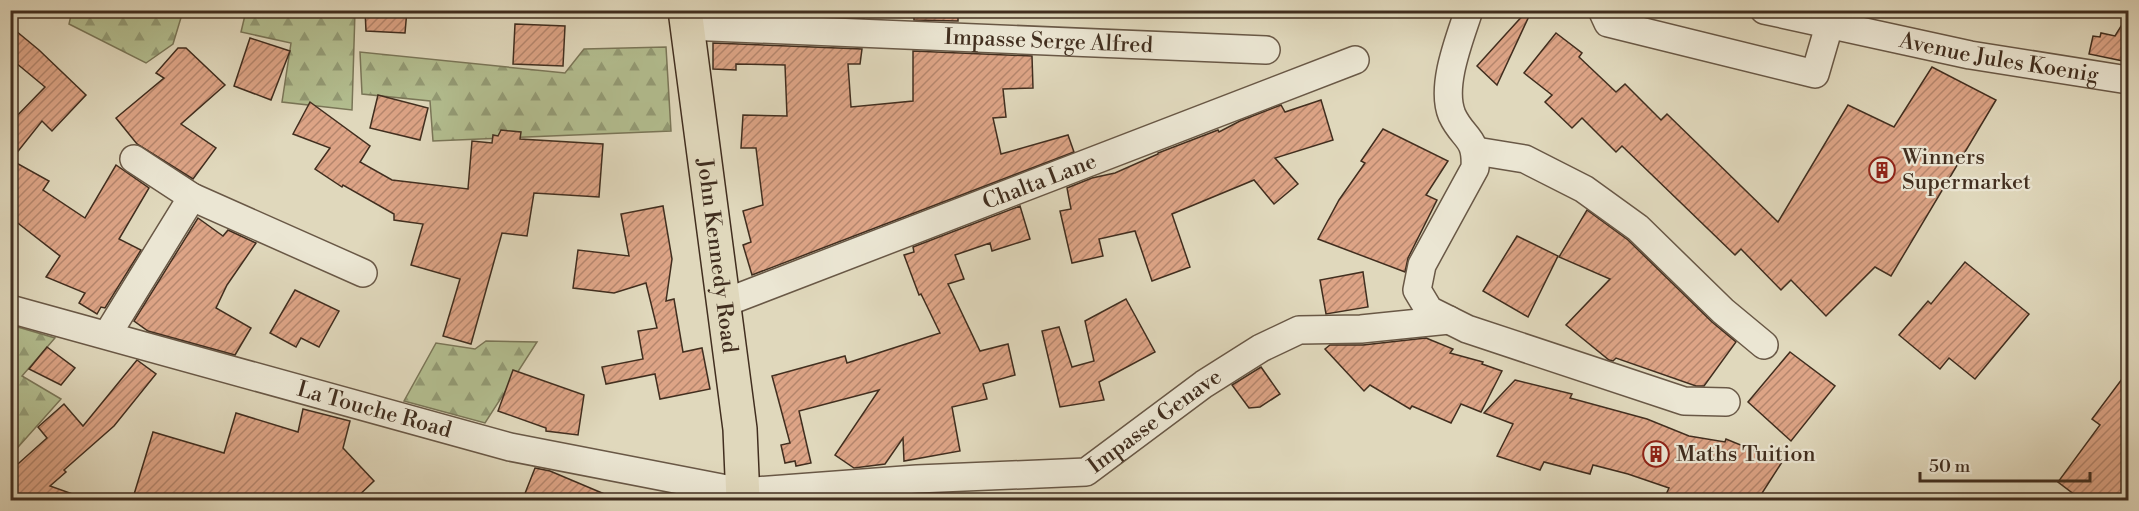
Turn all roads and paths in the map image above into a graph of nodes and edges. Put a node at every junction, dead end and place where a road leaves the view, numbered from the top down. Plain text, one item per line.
1 (1469, 10) edge
2 (1602, 10) edge
3 (1764, 10) edge
4 (1801, 15) edge
5 (686, 18) edge
6 (1829, 26) junction
7 (1266, 50) dead end
8 (1355, 60) dead end
9 (2128, 80) edge
10 (1476, 151) junction
11 (134, 159) dead end
12 (192, 198) junction
13 (363, 273) dead end
14 (724, 303) junction
15 (10, 309) edge
16 (1439, 315) junction
17 (106, 335) junction
18 (1764, 345) dead end
19 (1726, 402) dead end
20 (742, 496) edge

1 - 10 street
2 - 6 street
3 - 4 street, Avenue Jules Koenig
4 - 6 street, Avenue Jules Koenig
5 - 7 street, Impasse Serge Alfred
5 - 14 main road, John Kennedy Road
6 - 9 street, Avenue Jules Koenig
8 - 14 street, Chalta Lane
10 - 16 street
10 - 18 street
11 - 12 street
12 - 13 street
12 - 17 street
14 - 20 main road, John Kennedy Road
15 - 17 street, La Touche Road
16 - 19 street
16 - 20 street, Impasse Genave
17 - 20 street, La Touche Road

